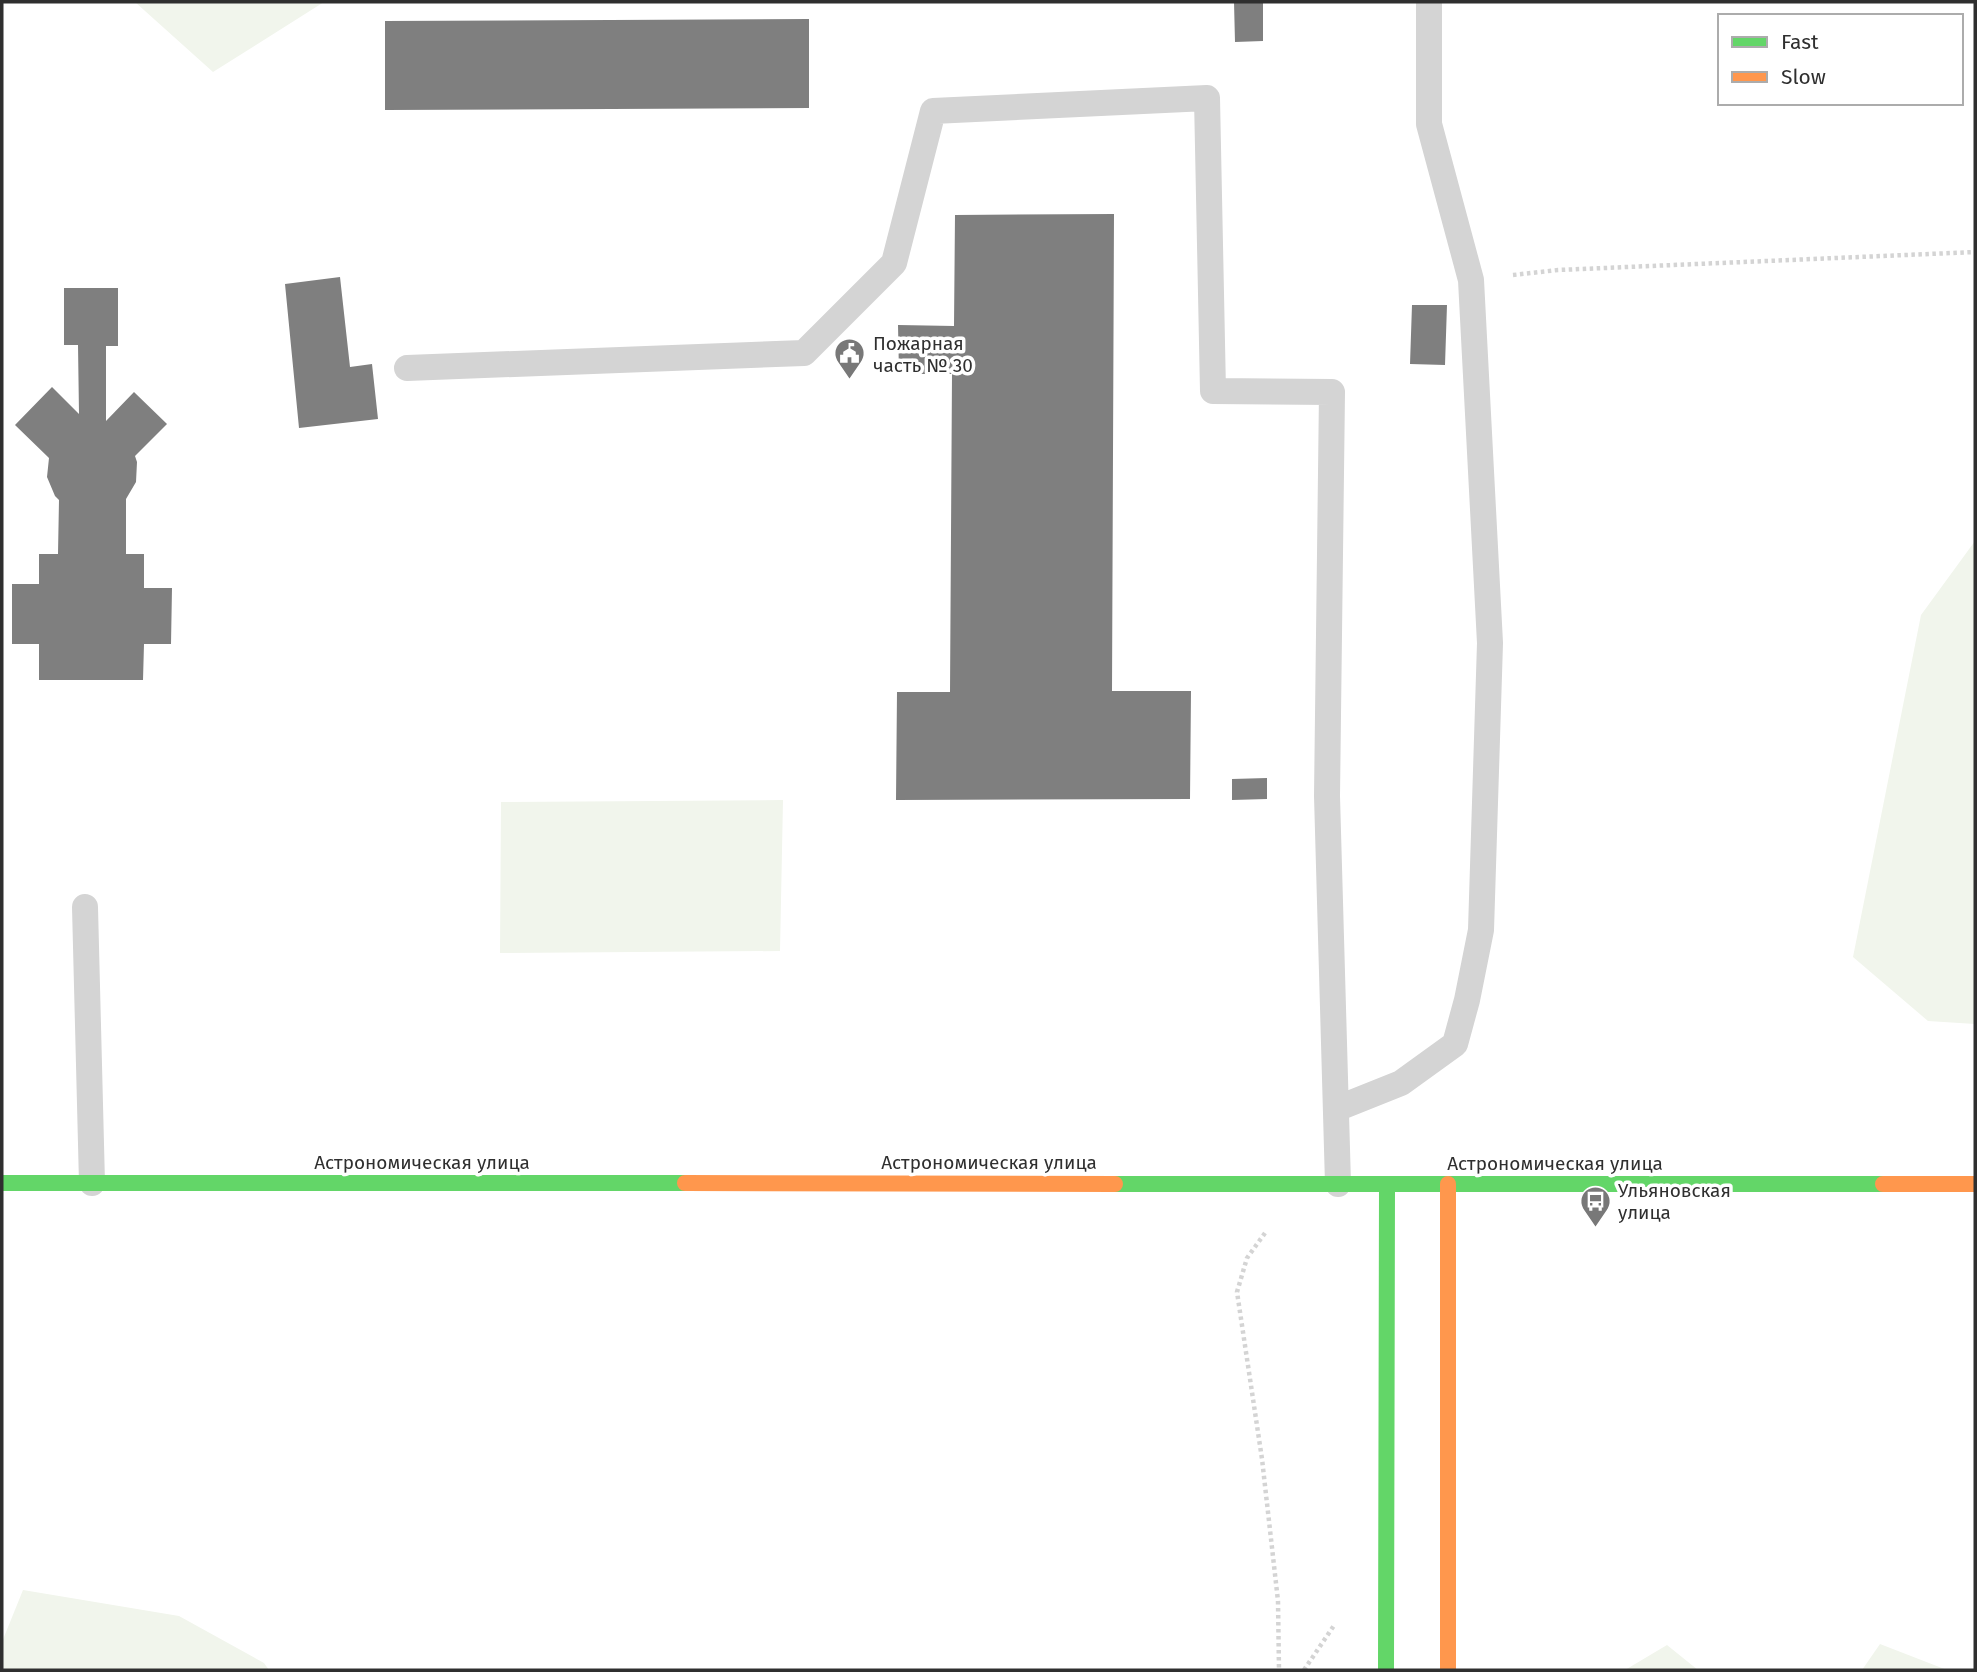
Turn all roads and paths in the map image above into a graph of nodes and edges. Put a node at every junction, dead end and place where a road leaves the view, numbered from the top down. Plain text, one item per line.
1 (1429, 2) edge
2 (1975, 252) edge
3 (1471, 280) junction
4 (407, 368) dead end
5 (85, 907) dead end
6 (1336, 1109) junction
7 (2, 1183) edge
8 (92, 1183) junction
9 (1338, 1184) junction
10 (1448, 1184) junction
11 (1975, 1184) edge
12 (1387, 1185) junction
13 (1265, 1232) dead end
14 (1335, 1624) dead end
15 (1279, 1670) edge
16 (1304, 1670) edge
17 (1386, 1670) edge
18 (1448, 1670) edge

1 - 3 lane
2 - 3 path
3 - 6 lane
4 - 6 lane
5 - 8 lane
6 - 9 lane
7 - 8 main road, Астрономическая улица
8 - 9 main road, Астрономическая улица
9 - 12 main road, Астрономическая улица
10 - 11 main road, Астрономическая улица
10 - 12 main road, Астрономическая улица
10 - 18 main road
12 - 17 main road
13 - 15 path
14 - 16 path

